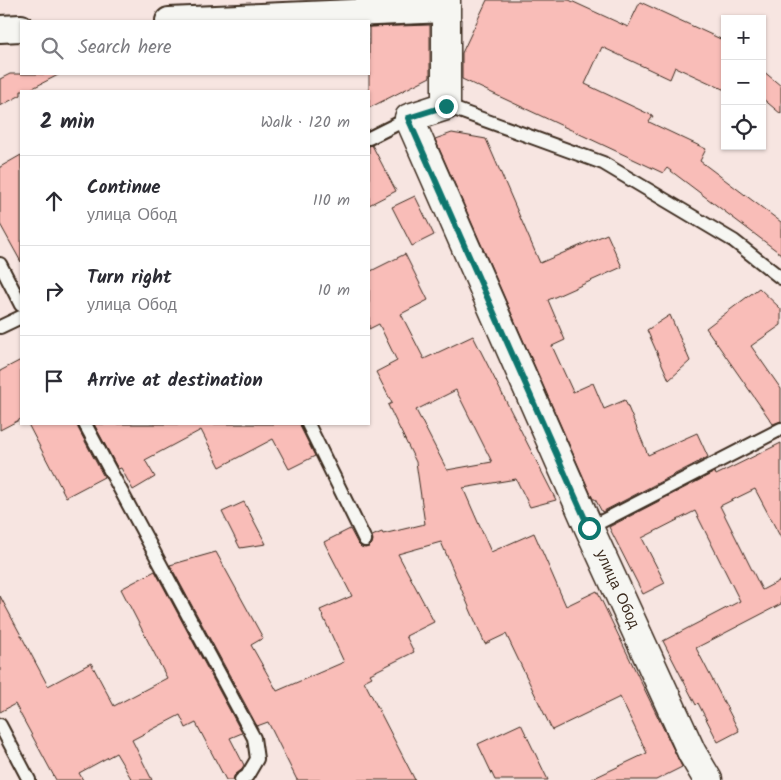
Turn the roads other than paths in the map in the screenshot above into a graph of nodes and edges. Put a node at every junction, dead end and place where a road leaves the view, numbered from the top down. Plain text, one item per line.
1 (446, 4) edge
2 (186, 20) edge
3 (20, 28) edge
4 (0, 29) edge
5 (446, 106) junction
6 (408, 118) junction
7 (370, 137) edge
8 (0, 264) edge
9 (781, 278) edge
10 (20, 303) edge
11 (20, 317) edge
12 (0, 327) edge
13 (86, 425) edge
14 (308, 425) edge
15 (781, 429) edge
16 (589, 528) junction
17 (365, 540) dead end
18 (0, 725) edge
19 (29, 780) edge
20 (241, 780) edge
21 (708, 780) edge

1 - 2 street
1 - 5 street
3 - 4 street
5 - 6 street
5 - 9 lane
6 - 7 lane
6 - 16 street, улица Обод
8 - 10 lane
11 - 12 lane
13 - 20 lane
14 - 17 lane
15 - 16 lane
16 - 21 street, улица Обод
18 - 19 lane

